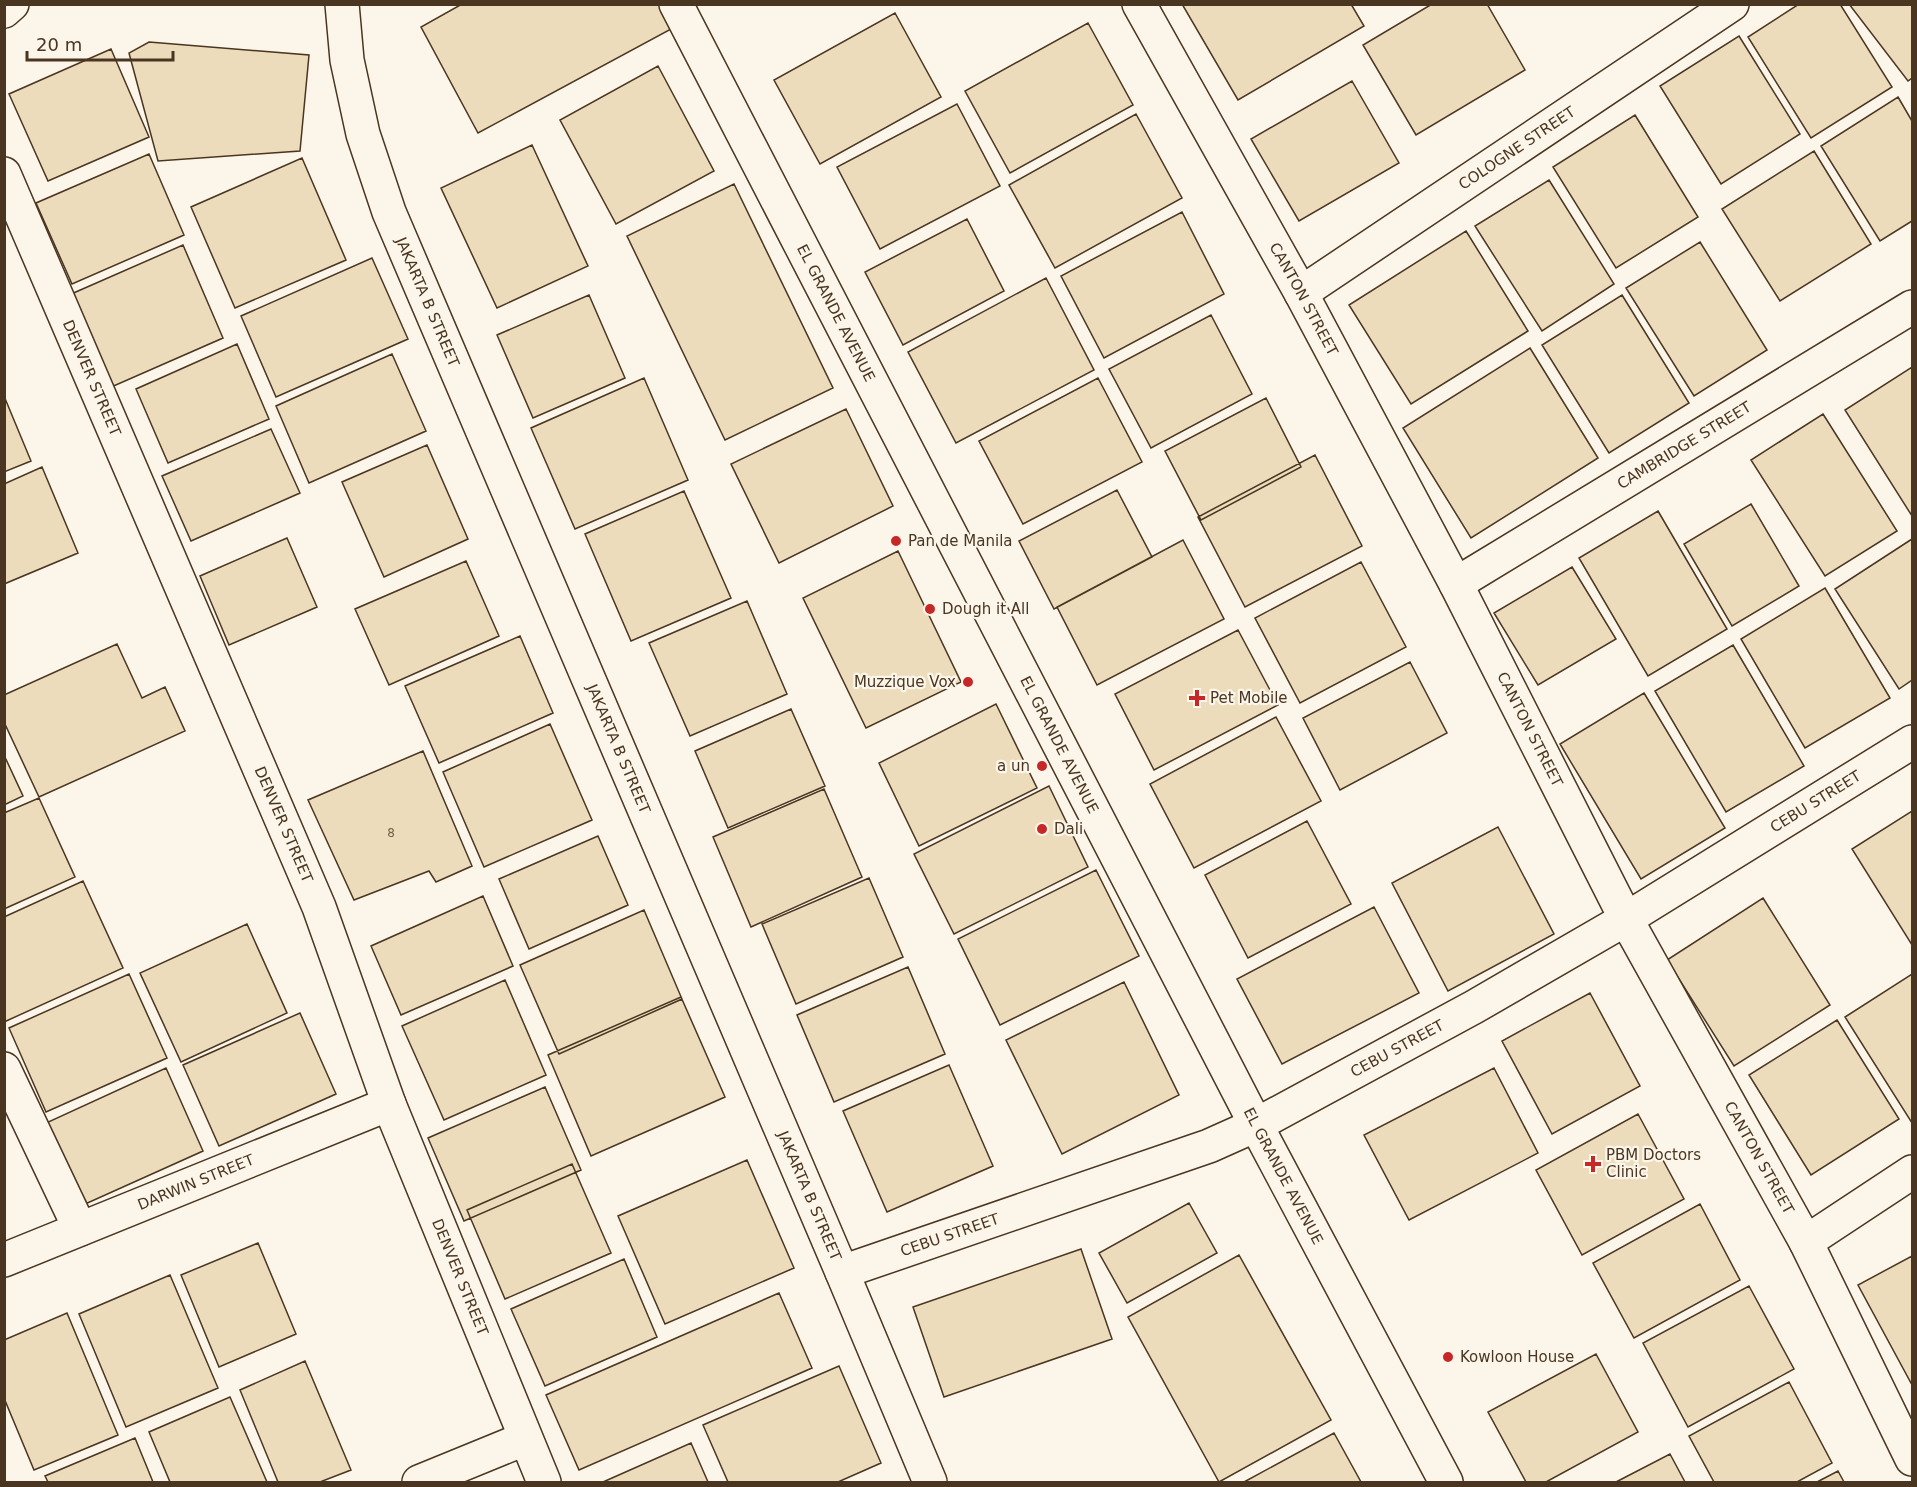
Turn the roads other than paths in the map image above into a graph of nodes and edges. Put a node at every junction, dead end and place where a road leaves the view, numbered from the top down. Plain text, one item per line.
1 (12, 4) edge
2 (342, 4) edge
3 (676, 4) edge
4 (1139, 4) edge
5 (1732, 4) edge
6 (4, 11) edge
7 (4, 174) edge
8 (1301, 293) junction
9 (1912, 307) edge
10 (1456, 584) junction
11 (1912, 742) edge
12 (1626, 919) junction
13 (4, 1070) edge
14 (389, 1104) junction
15 (1256, 1125) junction
16 (1912, 1172) edge
17 (80, 1229) junction
18 (1806, 1242) junction
19 (4, 1260) edge
20 (842, 1272) junction
21 (524, 1439) junction
22 (1912, 1459) edge
23 (419, 1482) edge
24 (544, 1482) edge
25 (930, 1482) edge
26 (1446, 1482) edge

1 - 6 street
2 - 20 street, JAKARTA B STREET
3 - 15 street, EL GRANDE AVENUE
4 - 8 street, CANTON STREET
5 - 8 street, COLOGNE STREET
7 - 14 street, DENVER STREET
8 - 10 street, CANTON STREET
9 - 10 street, CAMBRIDGE STREET
10 - 12 street, CANTON STREET
11 - 12 street, CEBU STREET
12 - 15 street, CEBU STREET
12 - 18 street, CANTON STREET
13 - 17 street
14 - 17 street, DARWIN STREET
14 - 21 street, DENVER STREET
15 - 20 street, CEBU STREET
15 - 26 street, EL GRANDE AVENUE
16 - 18 street
17 - 19 street, DARWIN STREET
18 - 22 street, CANTON STREET
20 - 25 street, JAKARTA B STREET
21 - 23 street
21 - 24 street, DENVER STREET

